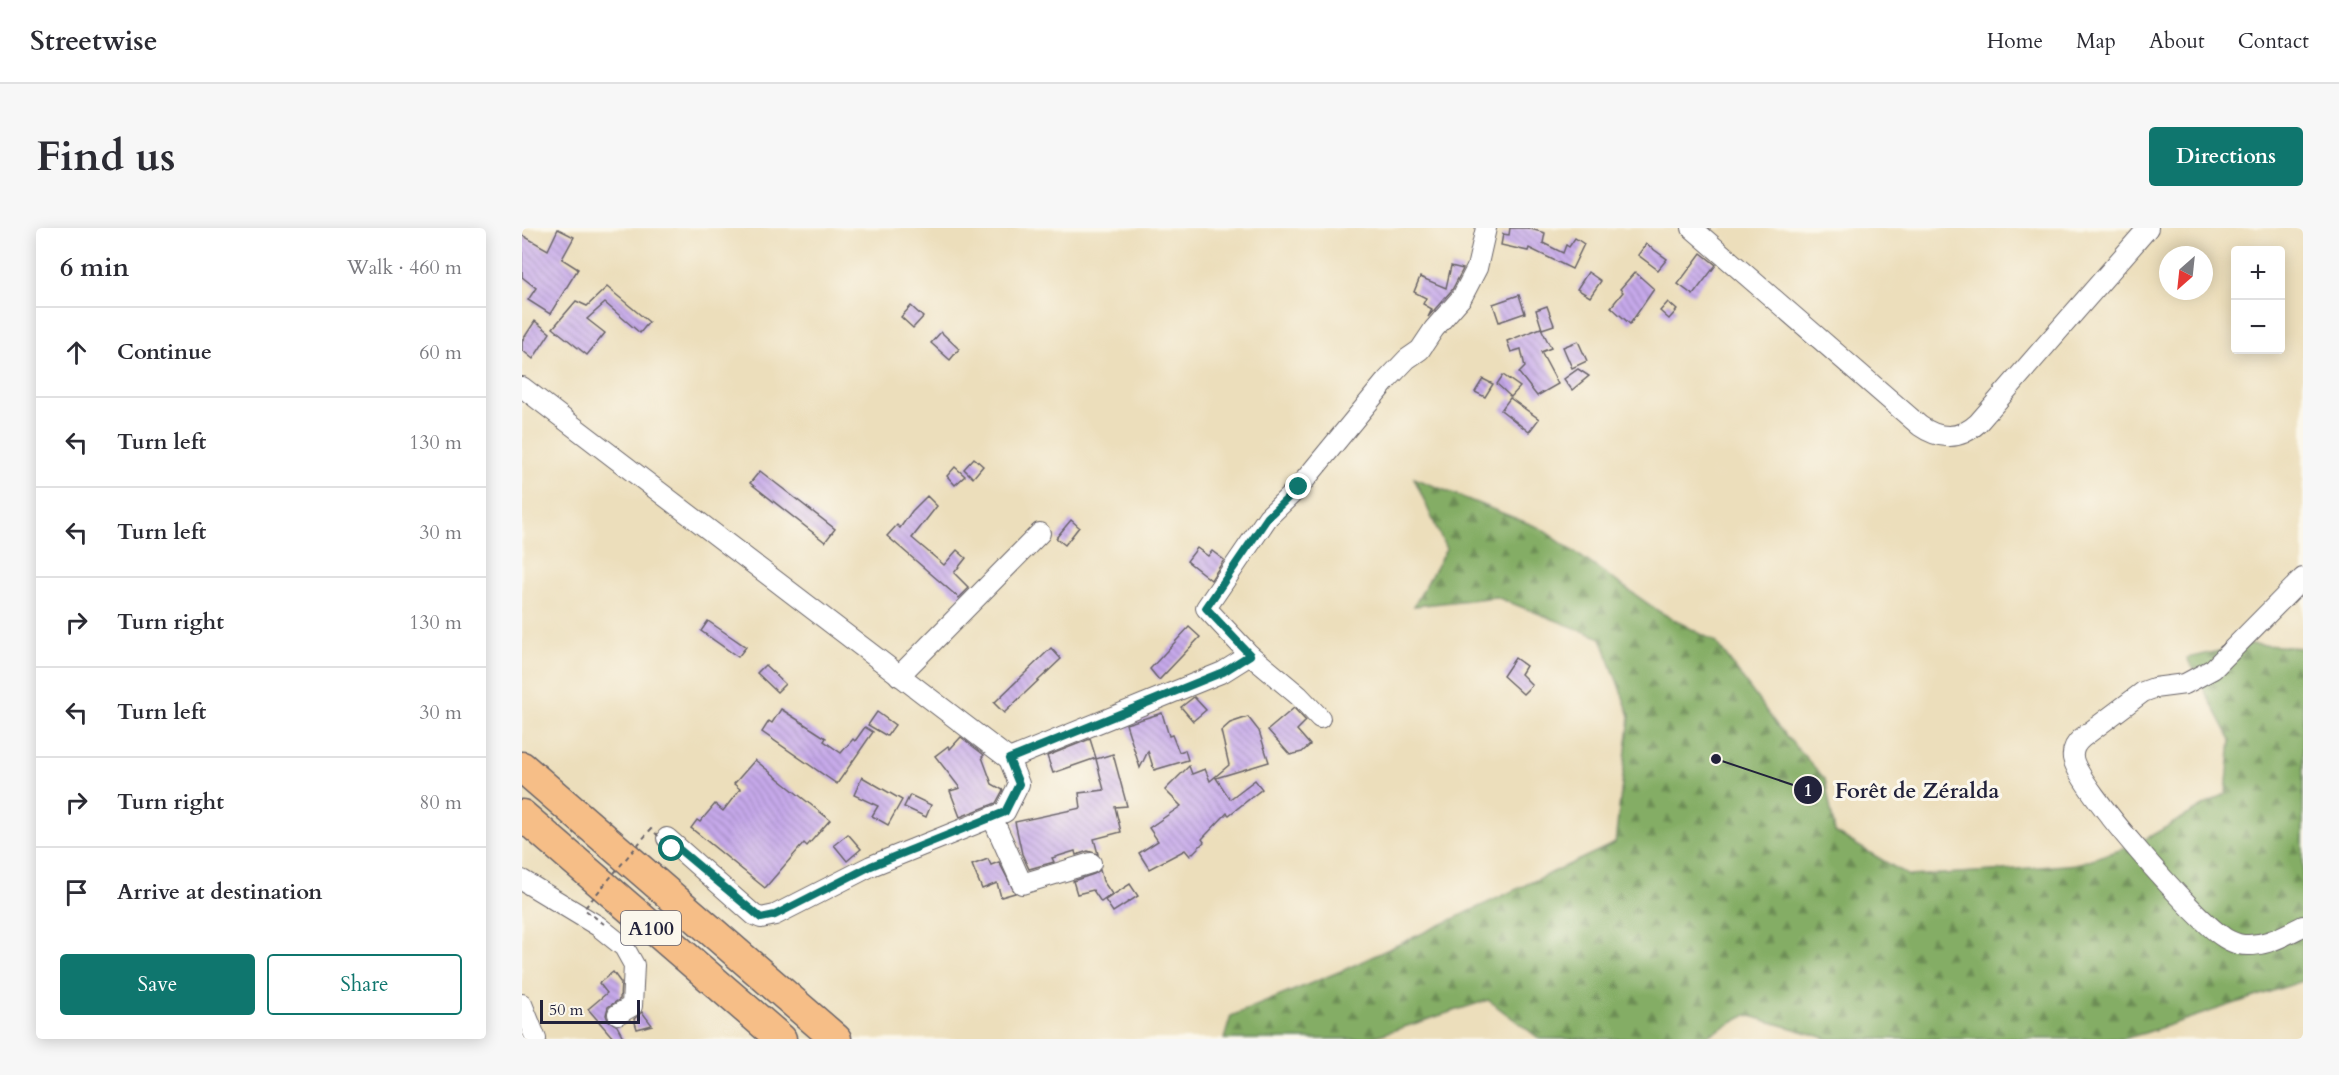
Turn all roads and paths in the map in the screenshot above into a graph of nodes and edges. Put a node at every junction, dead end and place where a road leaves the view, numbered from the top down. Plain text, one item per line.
1 (1486, 228) edge
2 (1692, 228) edge
3 (2148, 228) edge
4 (522, 387) edge
5 (1040, 532) dead end
6 (2303, 578) edge
7 (1250, 655) junction
8 (899, 676) junction
9 (1320, 718) dead end
10 (1009, 759) junction
11 (522, 768) edge
12 (522, 815) edge
13 (992, 817) junction
14 (671, 844) joint
15 (1091, 863) dead end
16 (522, 880) edge
17 (604, 924) dead end
18 (2303, 926) edge
19 (522, 1005) edge
20 (618, 1014) dead end
21 (536, 1039) edge
22 (781, 1039) edge
23 (836, 1039) edge

1 - 7 street
2 - 3 street
4 - 8 street
5 - 8 street
6 - 18 street
7 - 9 street
7 - 10 street
8 - 10 street
10 - 13 street
11 - 23 highway, A100
12 - 22 highway, A100 / A100
13 - 14 street
13 - 15 street
14 - 17 path, bridge
16 - 20 street
19 - 21 street

